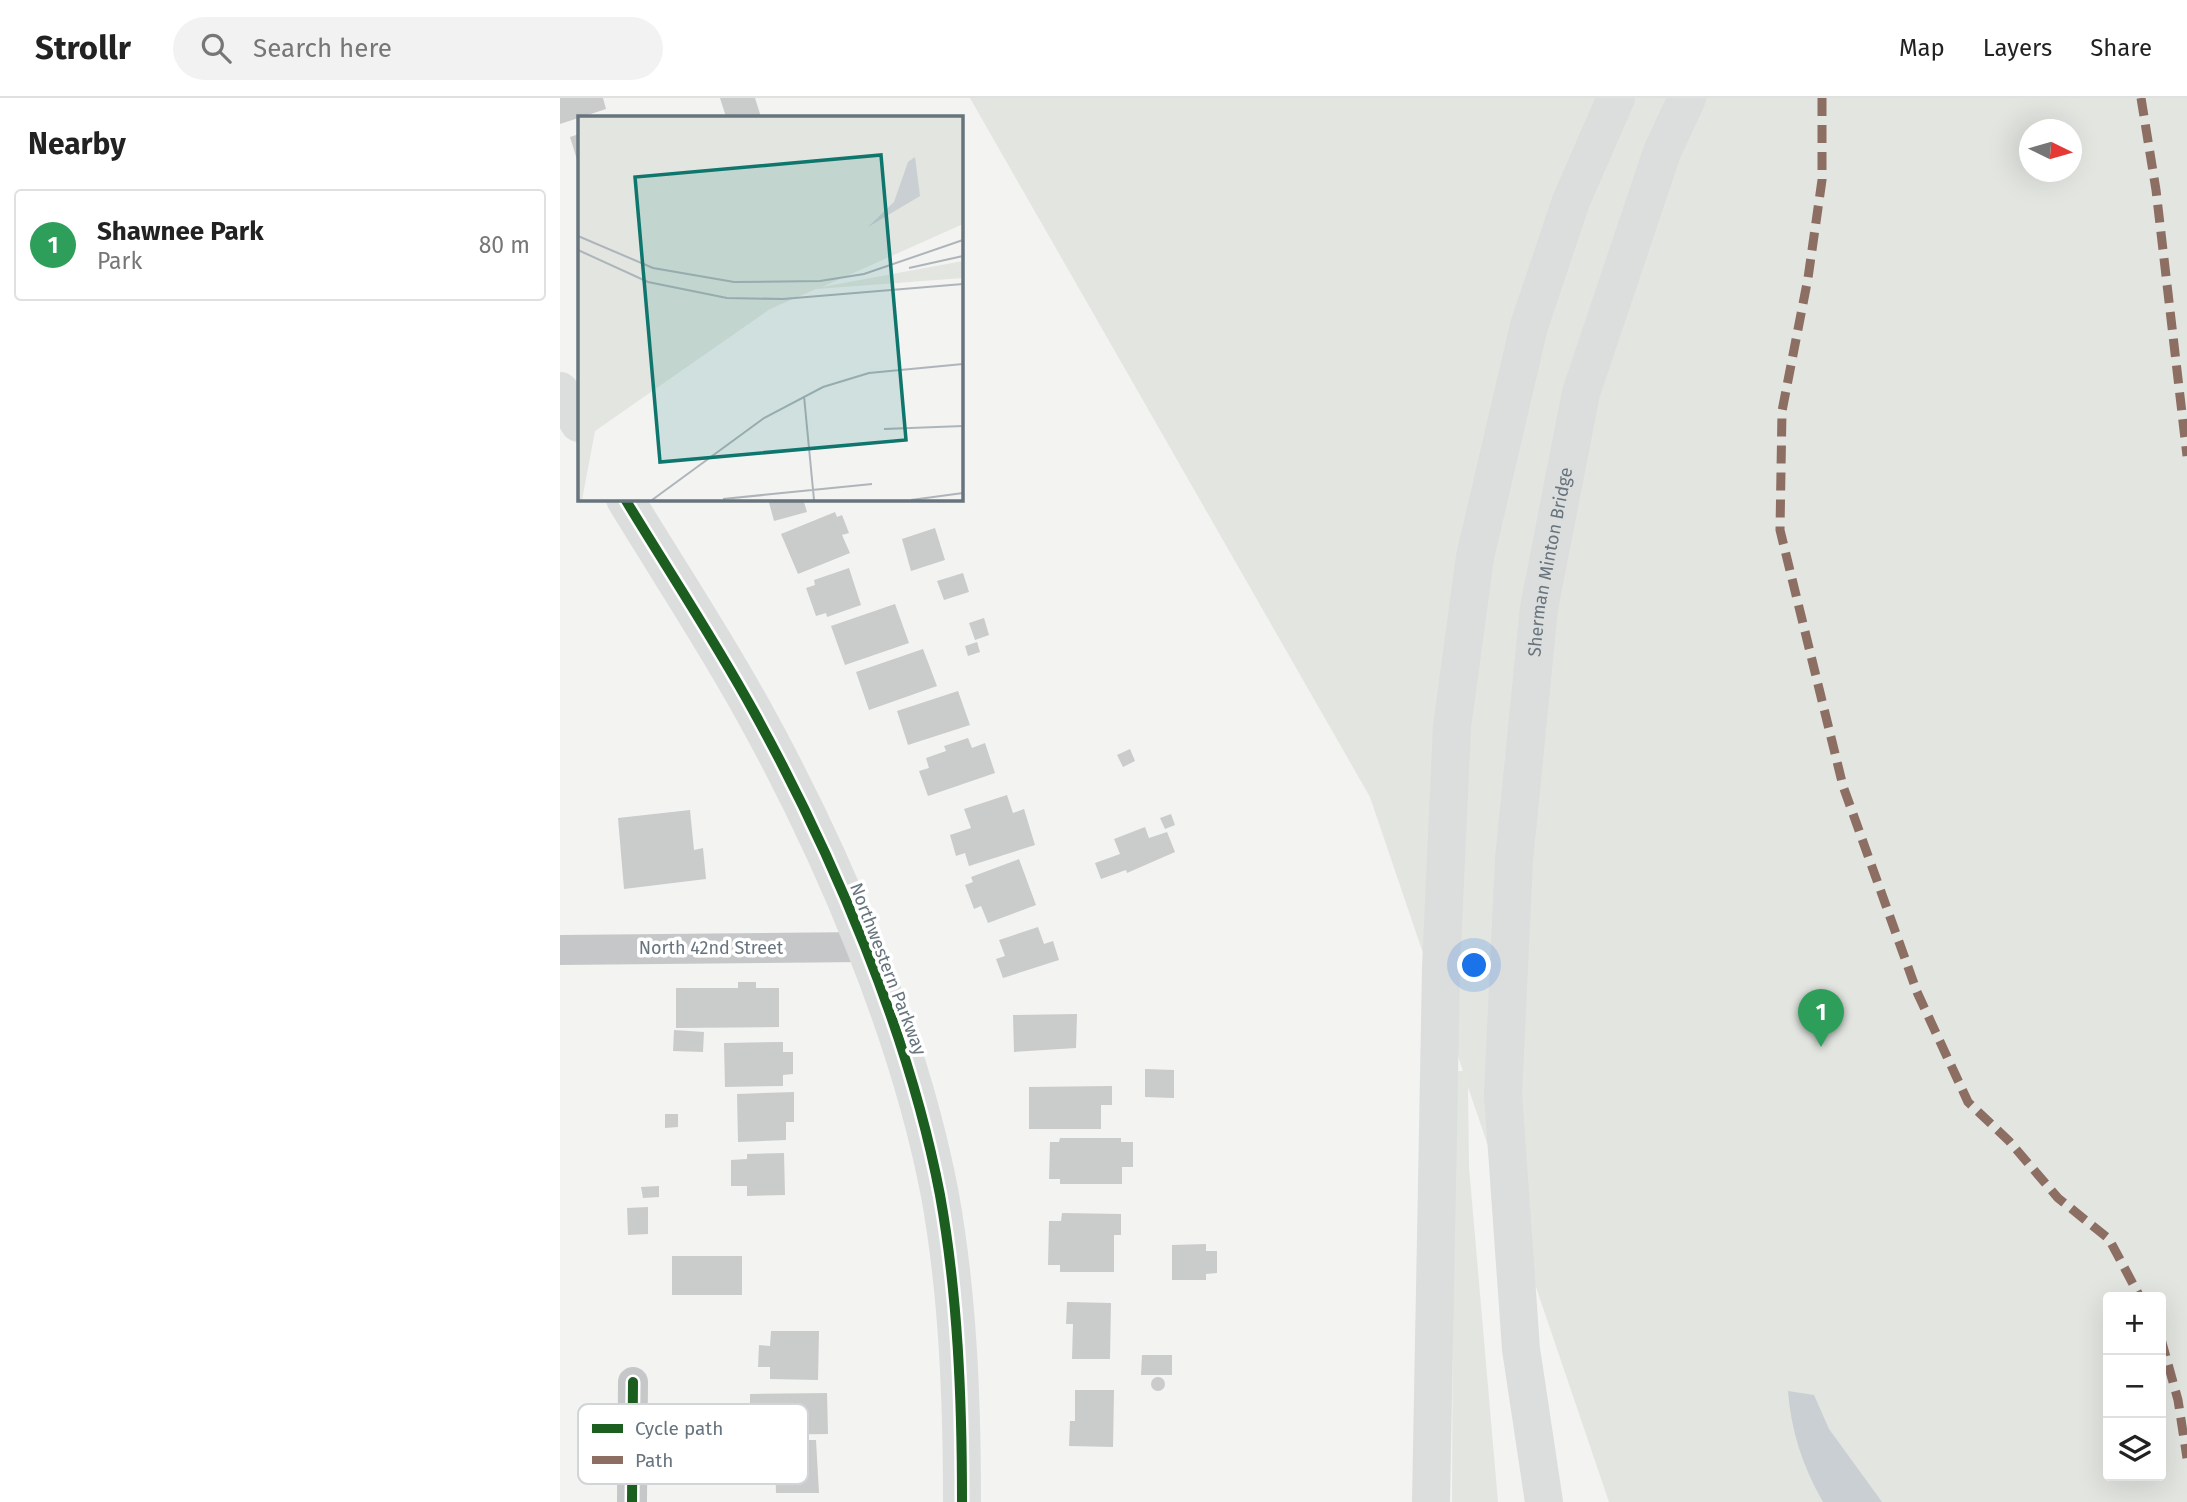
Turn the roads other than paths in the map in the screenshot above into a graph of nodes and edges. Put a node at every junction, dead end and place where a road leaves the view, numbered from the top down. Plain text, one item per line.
1 (1596, 98) edge
2 (1616, 98) edge
3 (1687, 98) edge
4 (560, 391) edge
5 (578, 421) edge
6 (626, 500) edge
7 (1437, 804) junction
8 (863, 947) junction
9 (560, 950) edge
10 (633, 1382) dead end
11 (633, 1404) edge
12 (1528, 1416) junction
13 (632, 1484) edge
14 (632, 1502) edge
15 (962, 1502) edge
16 (1414, 1502) edge
17 (1432, 1502) edge
18 (1529, 1502) edge
19 (1544, 1502) edge

1 - 7 main road
2 - 7 main road
3 - 12 main road, Sherman Minton Bridge
4 - 5 main road
6 - 8 main road, Northwestern Parkway
7 - 16 main road
7 - 17 main road
8 - 9 street, North 42nd Street
8 - 15 main road, Northwestern Parkway
10 - 11 street
12 - 18 main road
12 - 19 main road
13 - 14 street

